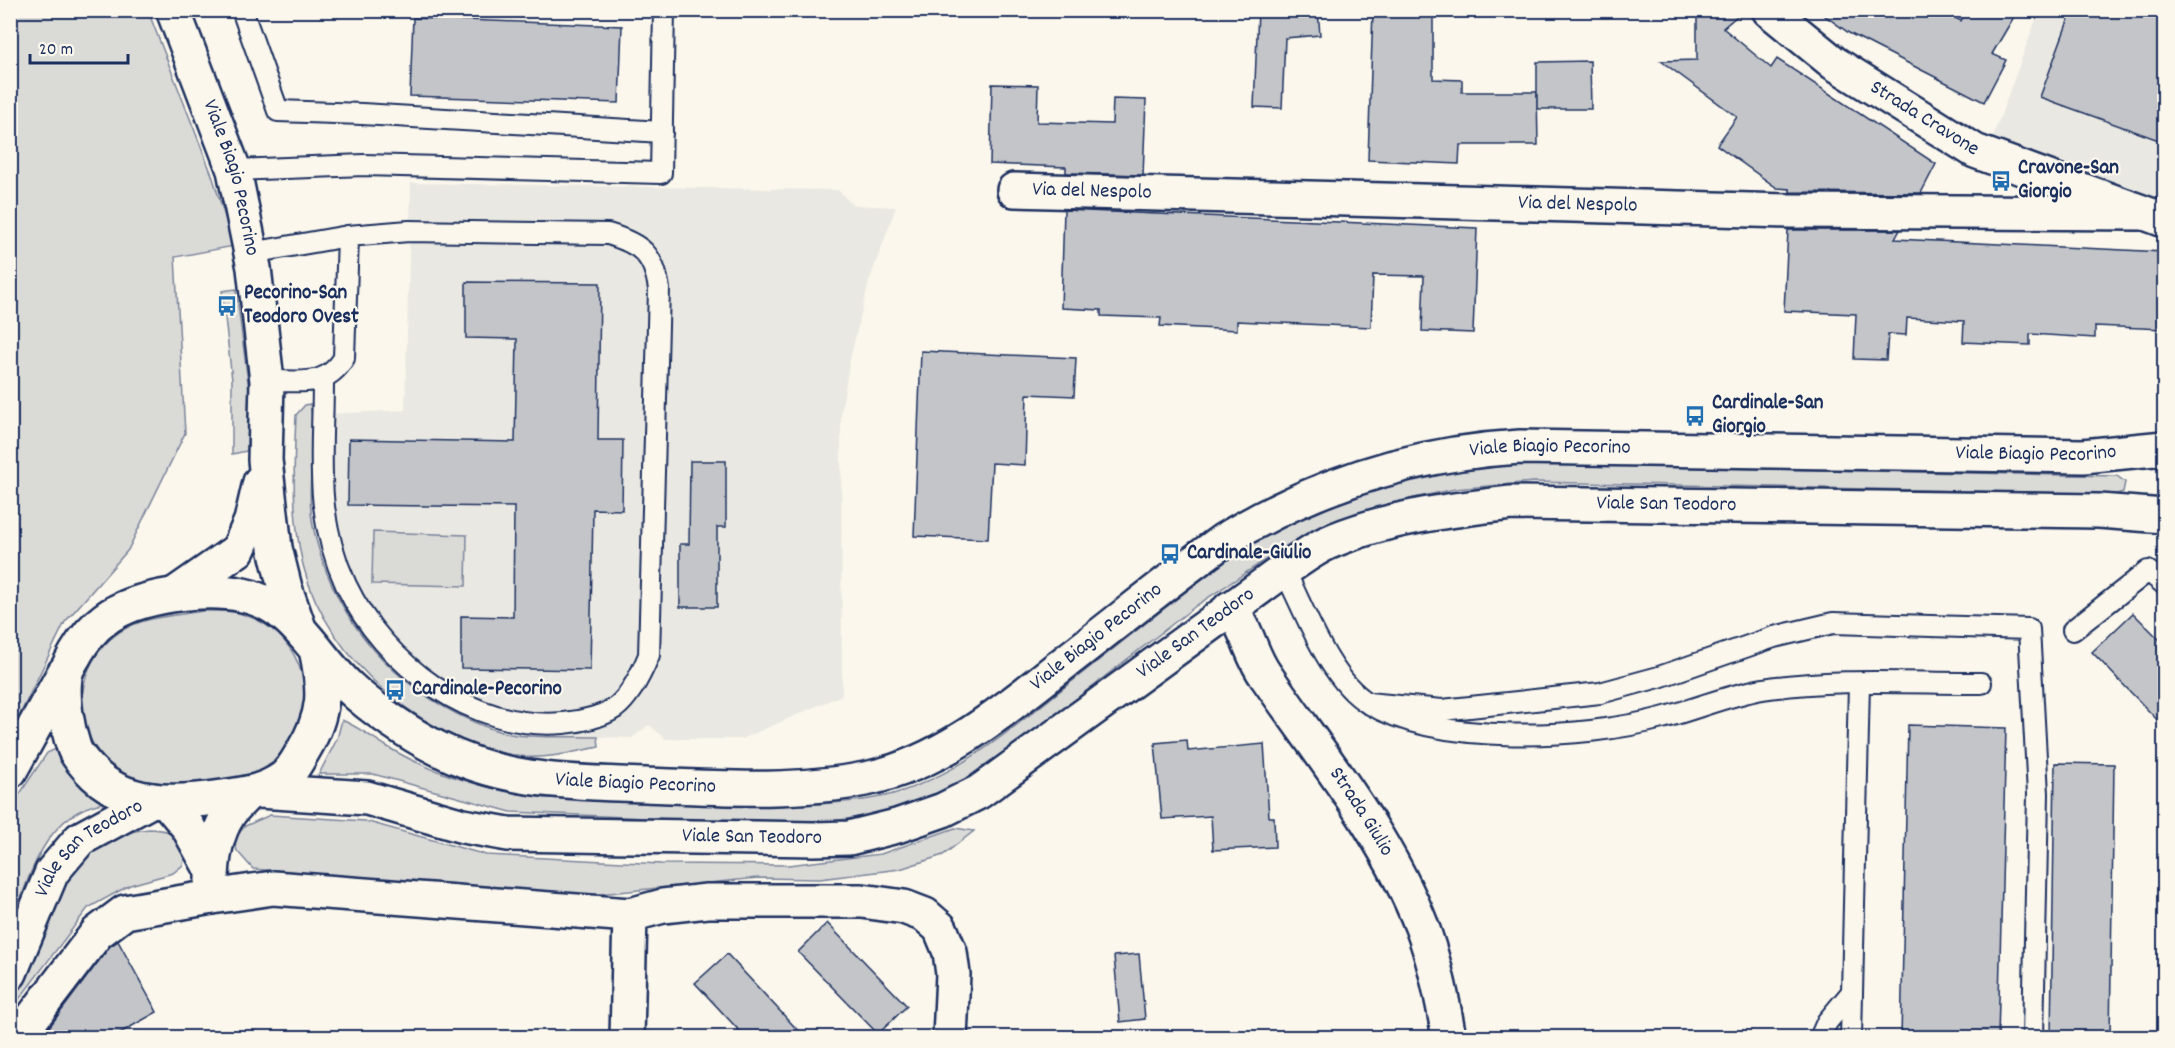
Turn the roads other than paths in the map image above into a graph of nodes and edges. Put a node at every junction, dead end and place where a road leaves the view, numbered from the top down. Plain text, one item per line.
1 (173, 10) edge
2 (242, 10) edge
3 (664, 10) edge
4 (1769, 10) edge
5 (662, 132) junction
6 (234, 170) junction
7 (1014, 190) dead end
8 (2153, 217) edge
9 (348, 236) junction
10 (251, 253) junction
11 (323, 380) junction
12 (267, 381) junction
13 (2164, 448) edge
14 (265, 460) junction
15 (2164, 516) edge
16 (1284, 570) junction
17 (2164, 584) edge
18 (175, 594) junction
19 (1230, 608) junction
20 (2073, 630) dead end
21 (307, 637) junction
22 (64, 673) junction
23 (1859, 683) junction
24 (1981, 683) dead end
25 (1368, 703) junction
26 (10, 771) edge
27 (254, 792) junction
28 (160, 801) junction
29 (211, 882) junction
30 (630, 915) junction
31 (10, 973) edge
32 (1852, 992) junction
33 (17, 1038) edge
34 (627, 1038) edge
35 (950, 1038) edge
36 (1449, 1038) edge
37 (1820, 1038) edge
38 (1851, 1038) edge
39 (2033, 1038) edge

1 - 6 main road, Viale Biagio Pecorino
2 - 5 lane
3 - 5 lane
4 - 8 main road, Strada Cravone
5 - 6 lane
6 - 10 main road, Viale Biagio Pecorino
7 - 8 main road, Via del Nespolo
9 - 10 lane
9 - 11 lane
9 - 11 lane
10 - 12 main road, Viale Biagio Pecorino
11 - 12 lane
12 - 14 main road, Viale Biagio Pecorino
13 - 21 main road, Viale Biagio Pecorino
14 - 18 main road
14 - 21 main road
15 - 16 main road, Viale San Teodoro
16 - 19 main road, Viale San Teodoro
16 - 25 lane
17 - 20 lane
18 - 21 main road
18 - 22 main road
19 - 27 main road, Viale San Teodoro
19 - 36 main road, Strada Giulio
21 - 27 main road
22 - 26 main road
22 - 28 main road
23 - 24 lane
23 - 25 lane
23 - 32 lane
25 - 39 lane
27 - 28 main road
27 - 29 main road
28 - 29 main road
28 - 31 main road, Viale San Teodoro
29 - 30 main road
29 - 33 main road
30 - 34 main road
30 - 35 main road
32 - 37 lane
32 - 38 lane

